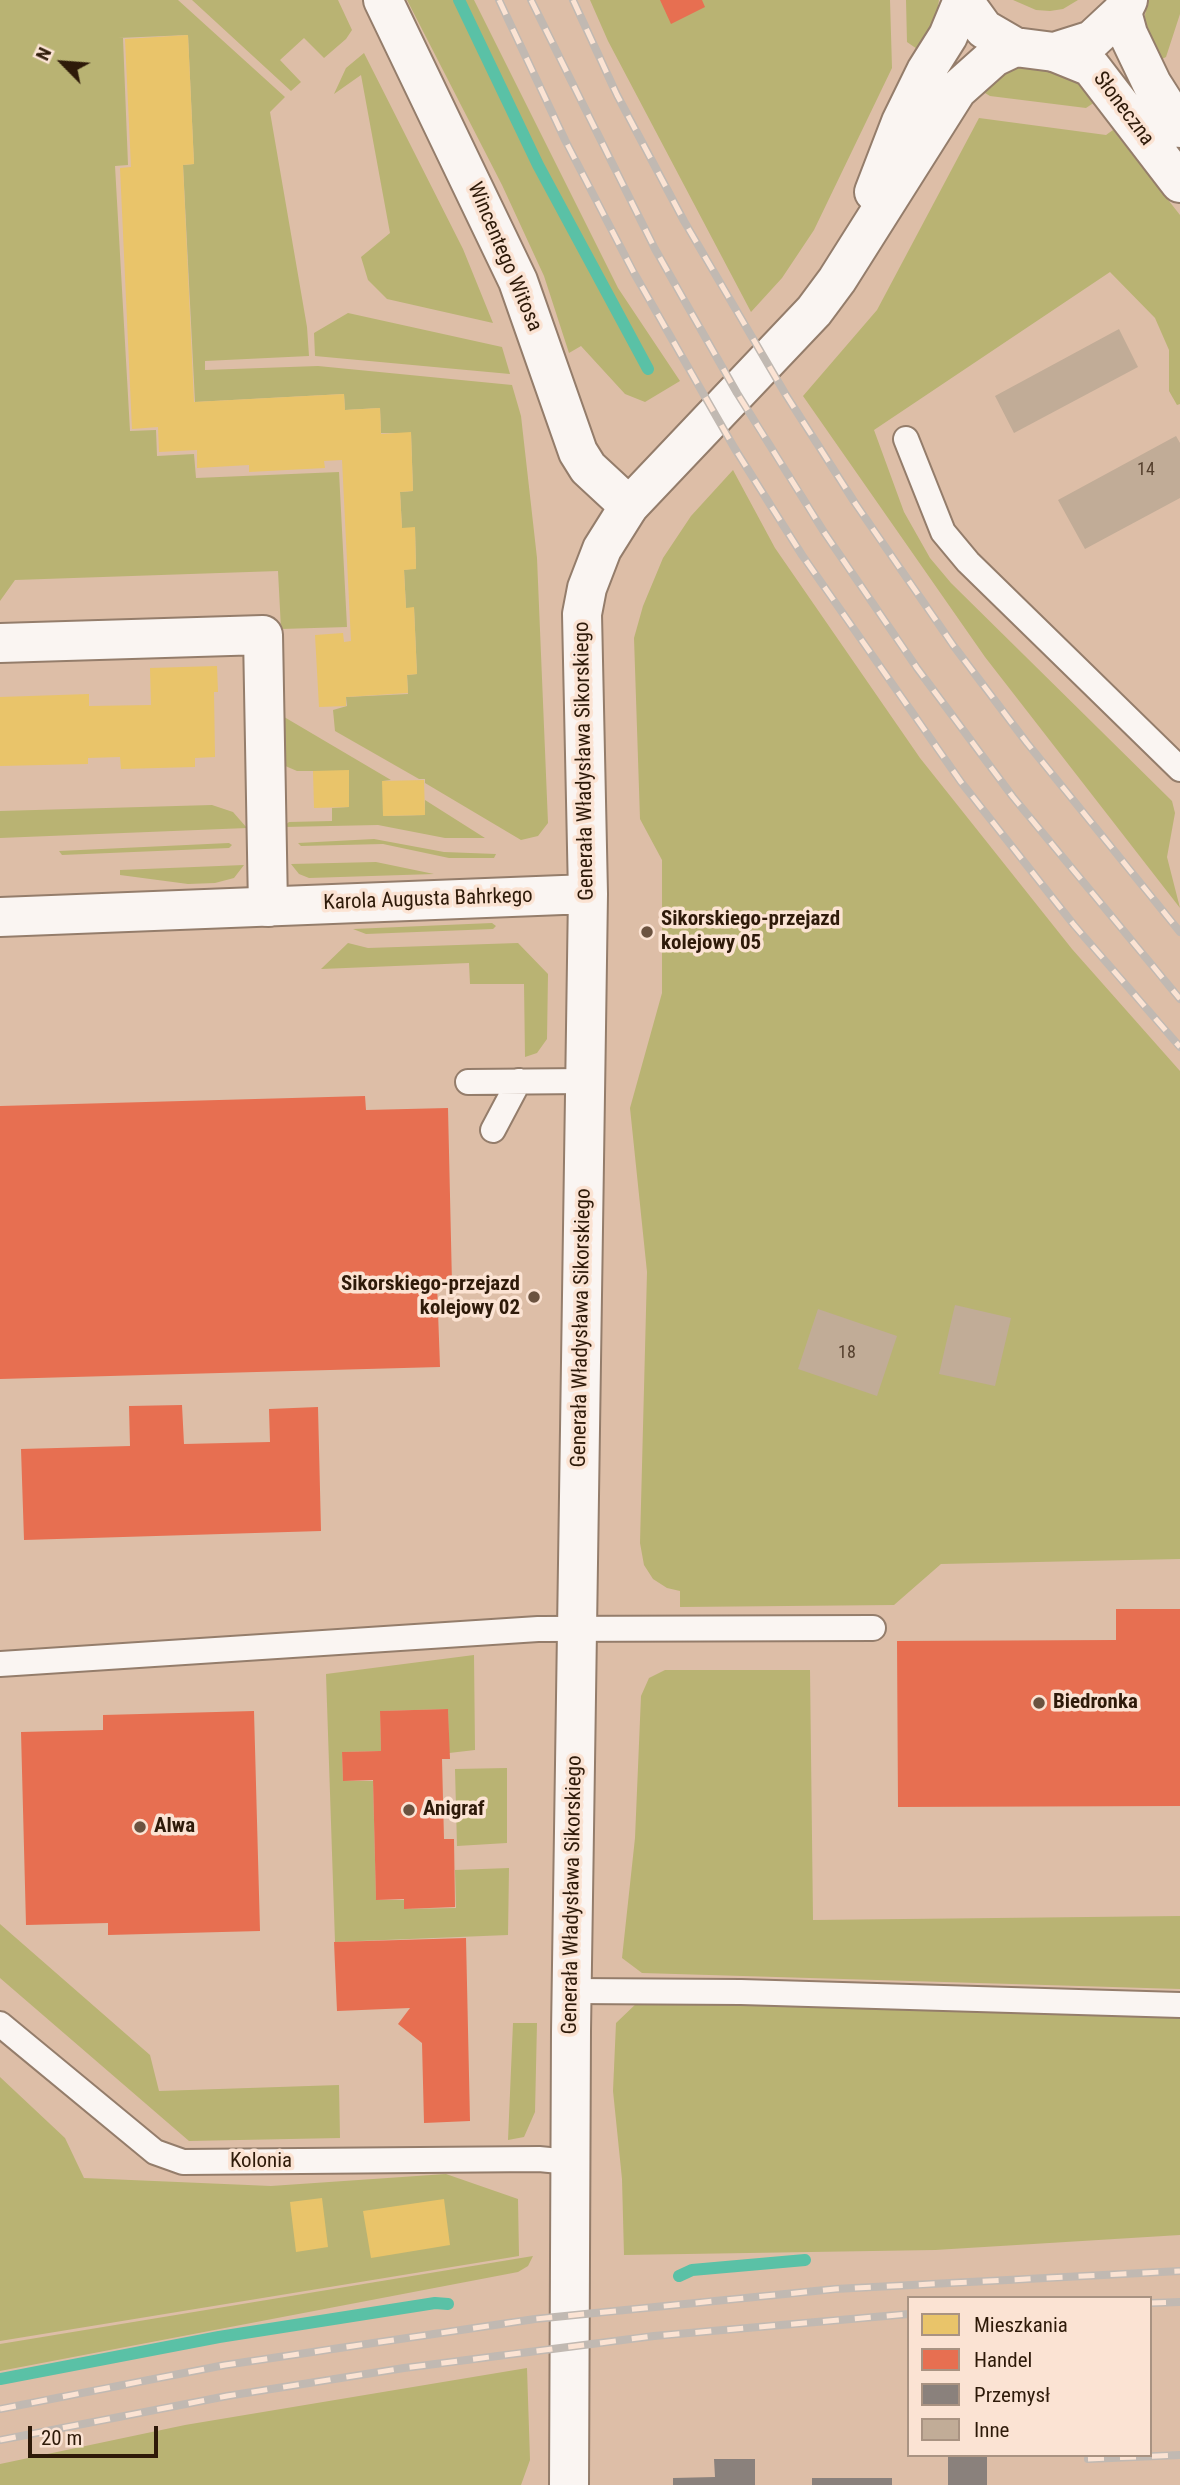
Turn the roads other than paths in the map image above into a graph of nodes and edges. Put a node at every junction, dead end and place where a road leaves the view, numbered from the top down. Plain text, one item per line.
1 (383, 0) edge
2 (963, 0) edge
3 (1125, 6) edge
4 (1015, 47) junction
5 (1054, 52) junction
6 (1180, 128) edge
7 (1180, 183) edge
8 (846, 266) junction
9 (906, 439) dead end
10 (629, 506) junction
11 (0, 643) edge
12 (1180, 769) edge
13 (588, 894) junction
14 (268, 907) junction
15 (0, 917) edge
16 (519, 1081) junction
17 (586, 1081) junction
18 (468, 1082) dead end
19 (493, 1130) dead end
20 (873, 1628) dead end
21 (578, 1630) junction
22 (0, 1664) edge
23 (573, 1991) junction
24 (1180, 2005) edge
25 (0, 2024) edge
26 (570, 2162) junction
27 (569, 2485) edge

1 - 10 street, Wincentego Witosa
2 - 4 street
2 - 8 street, Generała Władysława Sikorskiego
3 - 5 street
3 - 6 street, Słoneczna
4 - 5 street
4 - 8 street, Generała Władysława Sikorskiego
5 - 7 street, Słoneczna
8 - 10 street, Generała Władysława Sikorskiego
9 - 12 lane
10 - 13 street, Generała Władysława Sikorskiego
11 - 14 street
13 - 14 street, Karola Augusta Bahrkego
13 - 17 street, Generała Władysława Sikorskiego
14 - 15 street, Karola Augusta Bahrkego
16 - 17 lane
16 - 18 lane
16 - 19 lane
17 - 21 street, Generała Władysława Sikorskiego
20 - 21 lane
21 - 22 lane
21 - 23 street, Generała Władysława Sikorskiego
23 - 24 lane
23 - 26 street, Generała Władysława Sikorskiego
25 - 26 lane, Kolonia
26 - 27 street, Generała Władysława Sikorskiego

